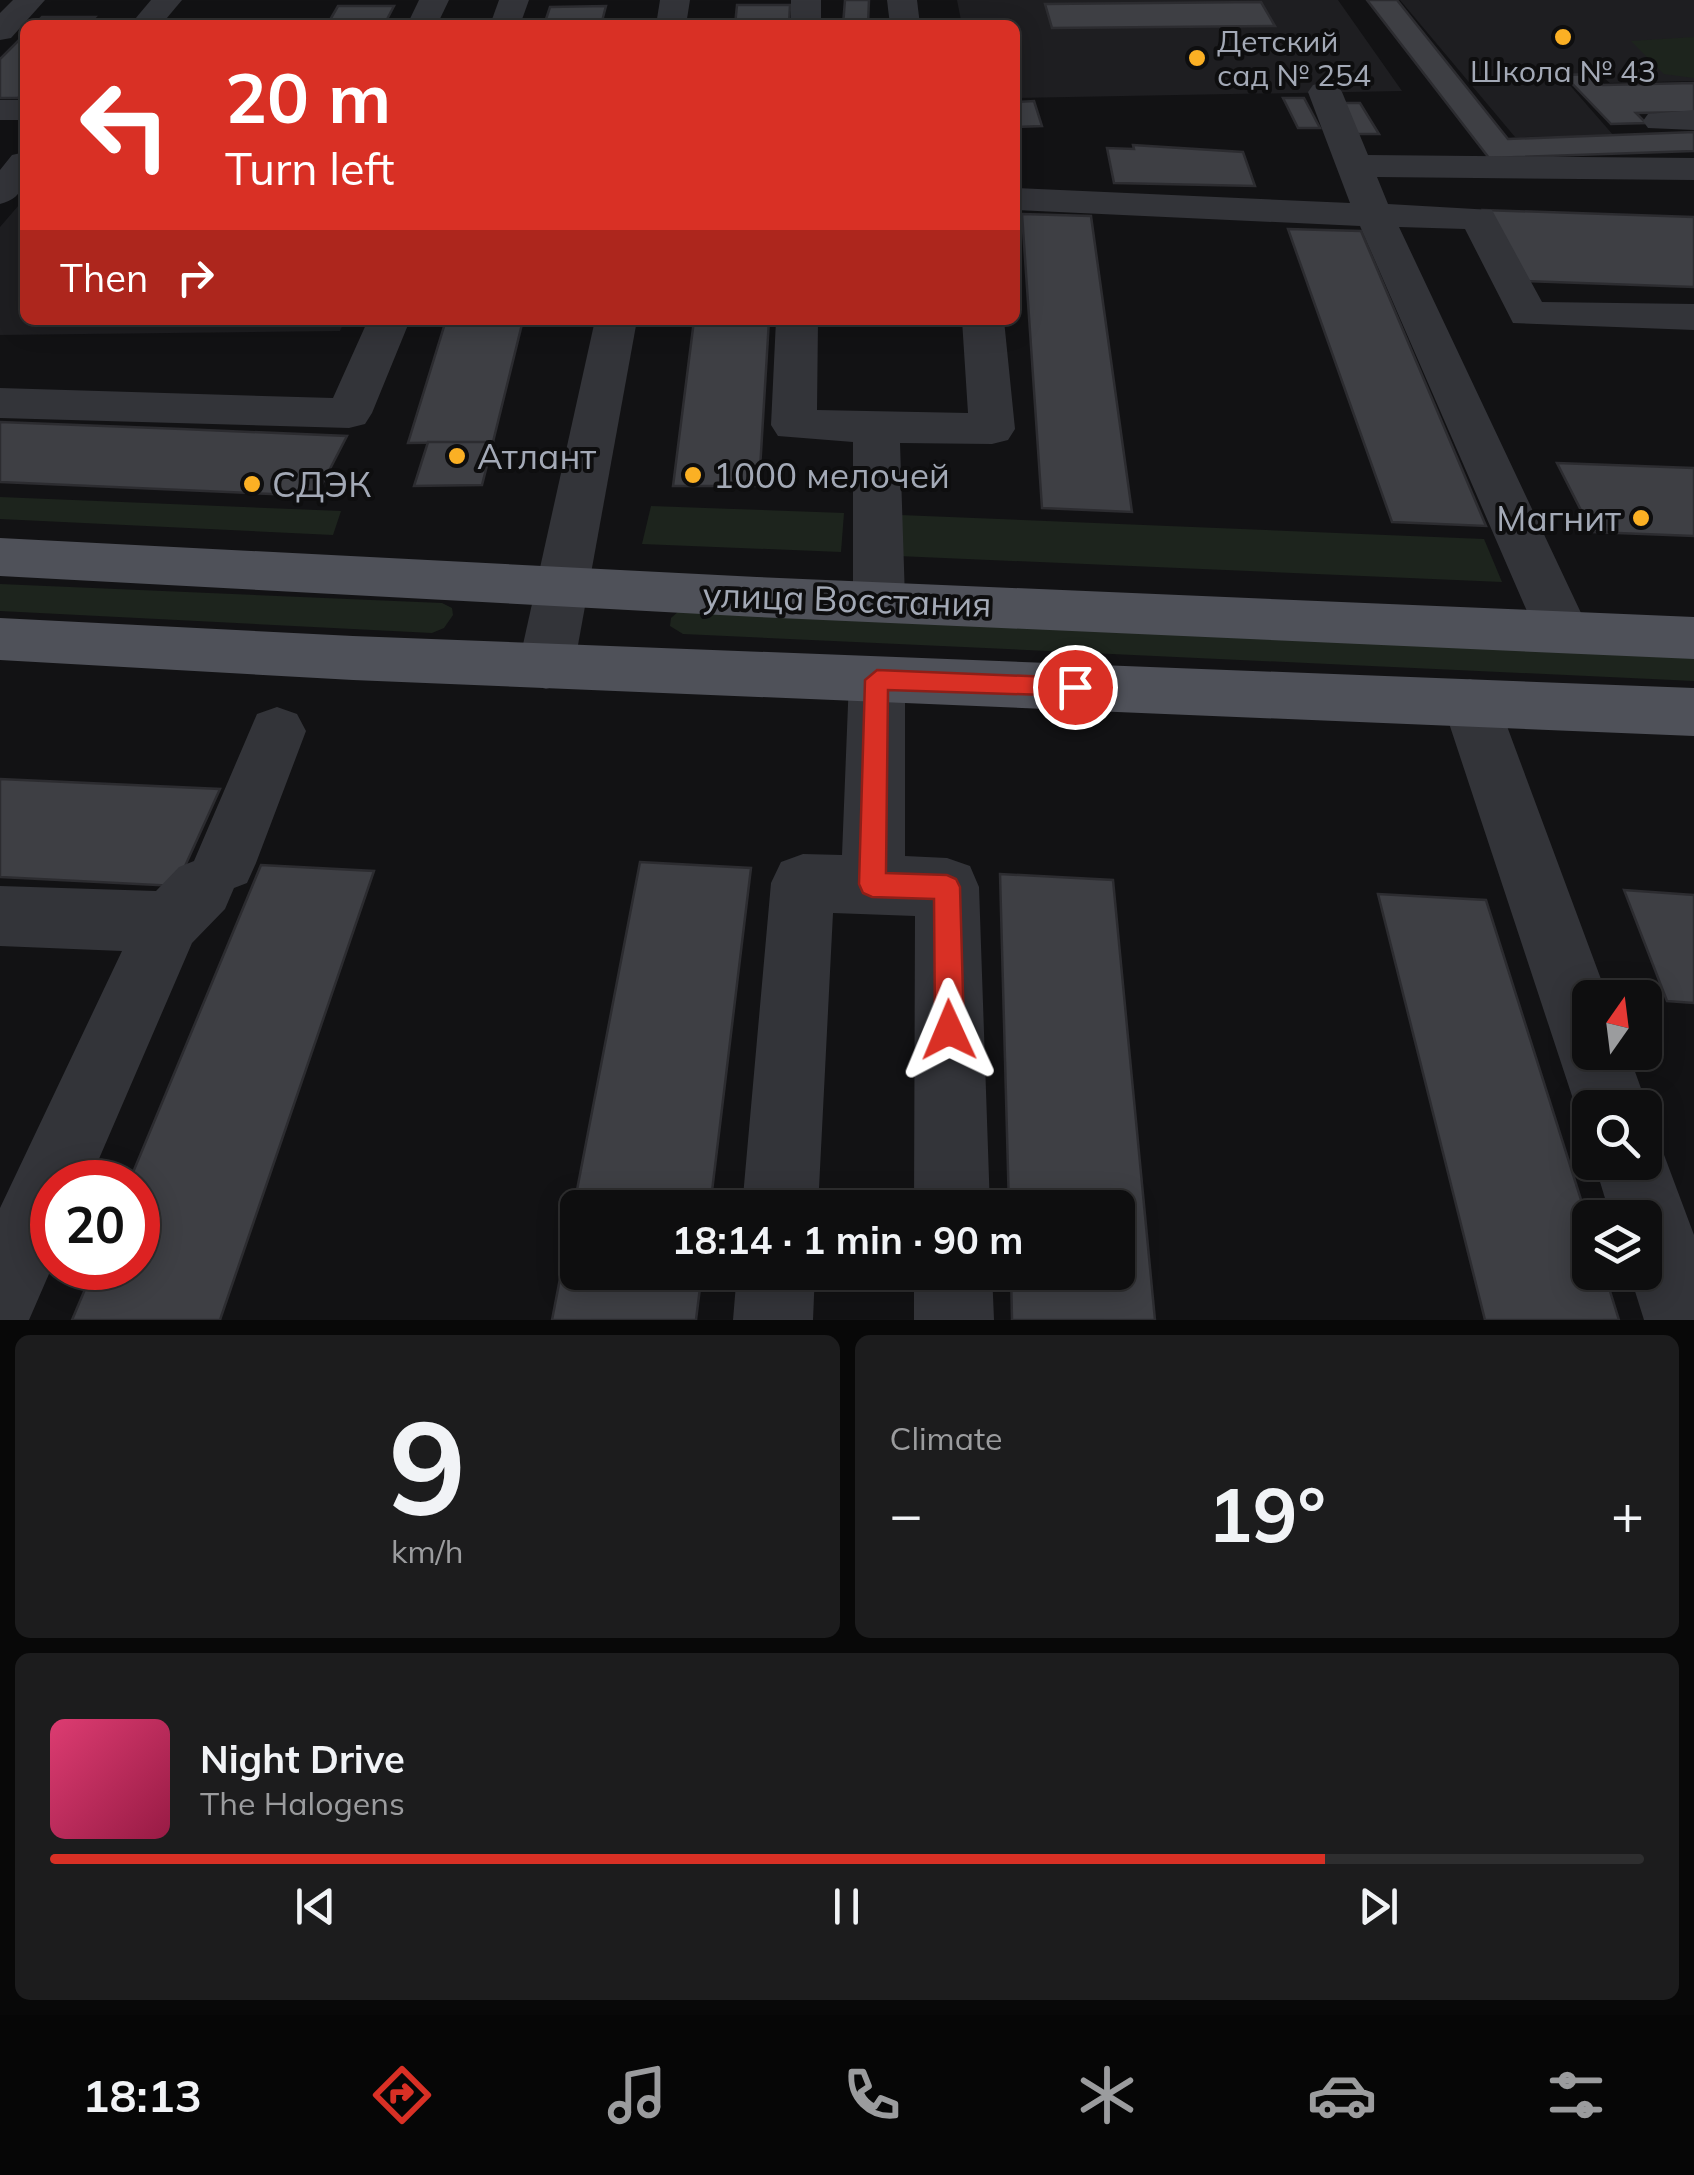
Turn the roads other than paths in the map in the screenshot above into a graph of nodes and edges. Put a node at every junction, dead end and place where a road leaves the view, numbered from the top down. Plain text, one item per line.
1 (30, 0) edge
2 (167, 0) edge
3 (149, 20) edge
4 (0, 31) edge
5 (1324, 92) dead end
6 (1354, 166) junction
7 (1694, 169) edge
8 (20, 170) edge
9 (0, 193) edge
10 (1020, 199) edge
11 (1374, 215) junction
12 (1694, 316) edge
13 (387, 325) edge
14 (615, 325) edge
15 (798, 325) edge
16 (983, 325) edge
17 (0, 403) edge
18 (876, 430) junction
19 (0, 557) edge
20 (566, 584) junction
21 (879, 599) junction
22 (1563, 632) junction
23 (0, 638) edge
24 (1694, 638) edge
25 (546, 666) junction
26 (877, 680) junction
27 (1470, 702) junction
28 (1694, 712) edge
29 (277, 731) dead end
30 (872, 884) junction
31 (198, 891) junction
32 (0, 916) edge
33 (1572, 992) edge
34 (1636, 1180) edge
35 (781, 1190) edge
36 (952, 1190) edge
37 (774, 1290) edge
38 (953, 1290) edge
39 (0, 1295) edge
40 (772, 1320) edge
41 (954, 1320) edge
42 (1684, 1320) edge

1 - 4 street
2 - 3 street
5 - 6 street
6 - 7 street
6 - 11 street
8 - 9 street
10 - 11 street
11 - 12 street
11 - 22 street
13 - 17 street
14 - 20 street
15 - 18 street
16 - 18 street
18 - 21 street
19 - 20 main road, улица Восстания
20 - 21 main road, улица Восстания
20 - 25 street
21 - 22 main road, улица Восстания
22 - 24 main road, улица Восстания
23 - 25 main road
25 - 26 main road
26 - 27 main road
26 - 30 street
27 - 28 main road
27 - 33 street
29 - 31 street
30 - 35 street
30 - 36 street
31 - 32 street
31 - 39 street
34 - 42 street
37 - 40 street
38 - 41 street

